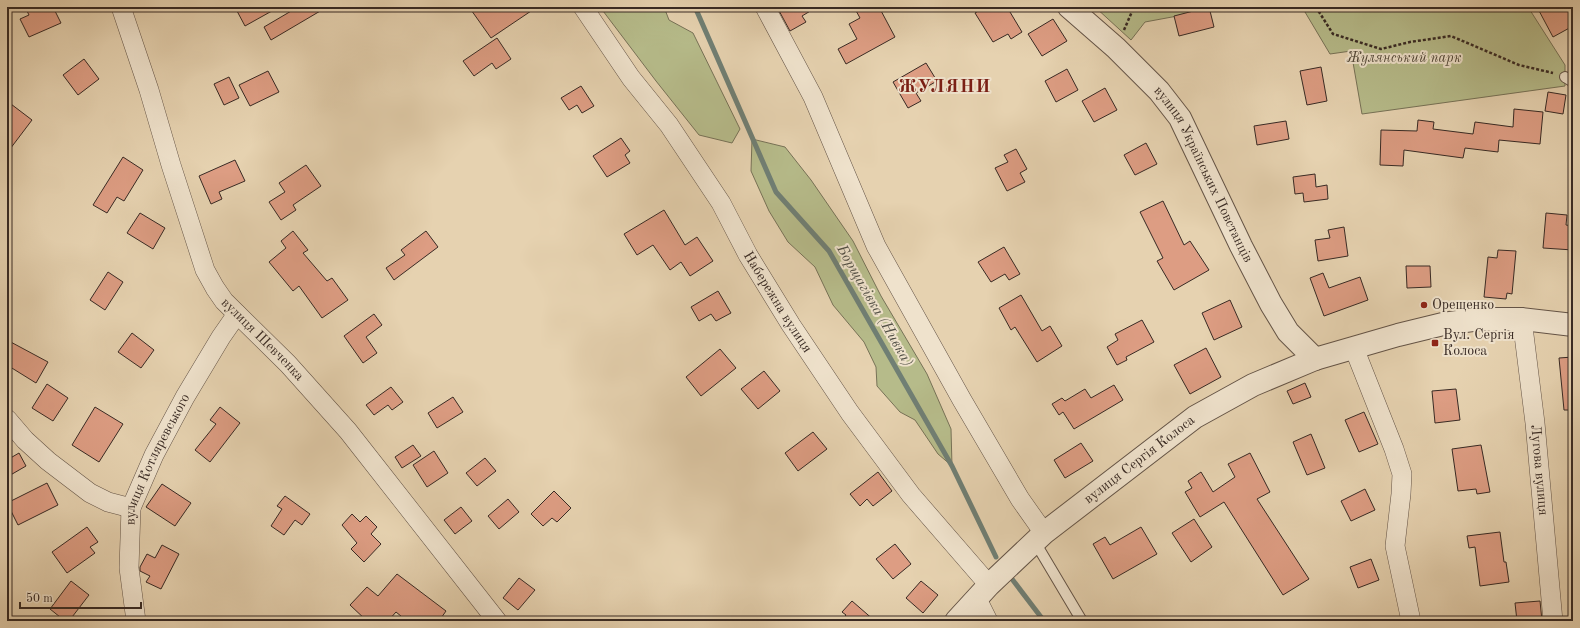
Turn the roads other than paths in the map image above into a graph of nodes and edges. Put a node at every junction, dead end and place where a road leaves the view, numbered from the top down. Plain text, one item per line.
1 (121, 7) edge
2 (583, 7) edge
3 (765, 7) edge
4 (1069, 7) edge
5 (237, 314) junction
6 (1522, 319) junction
7 (1573, 325) edge
8 (1354, 348) junction
9 (1315, 359) junction
10 (7, 418) edge
11 (131, 508) junction
12 (1040, 538) junction
13 (983, 592) junction
14 (136, 621) edge
15 (497, 621) edge
16 (956, 621) edge
17 (988, 621) edge
18 (1082, 621) edge
19 (1411, 621) edge
20 (1553, 621) edge

1 - 5 street, вулиця Шевченка
2 - 13 street, Набережна вулиця
3 - 12 street
4 - 9 street, вулиця Українських Повстанців
5 - 11 street, вулиця Котляревського
5 - 15 street, вулиця Шевченка
6 - 7 street, вулиця Сергія Колоса
6 - 8 street, вулиця Сергія Колоса
6 - 20 street, Лугова вулиця
8 - 9 street, вулиця Сергія Колоса
8 - 19 street
9 - 12 street, вулиця Сергія Колоса
10 - 11 street
11 - 14 street, вулиця Котляревського
12 - 13 street, вулиця Сергія Колоса
12 - 18 lane
13 - 16 street, вулиця Сергія Колоса
13 - 17 street, Набережна вулиця

